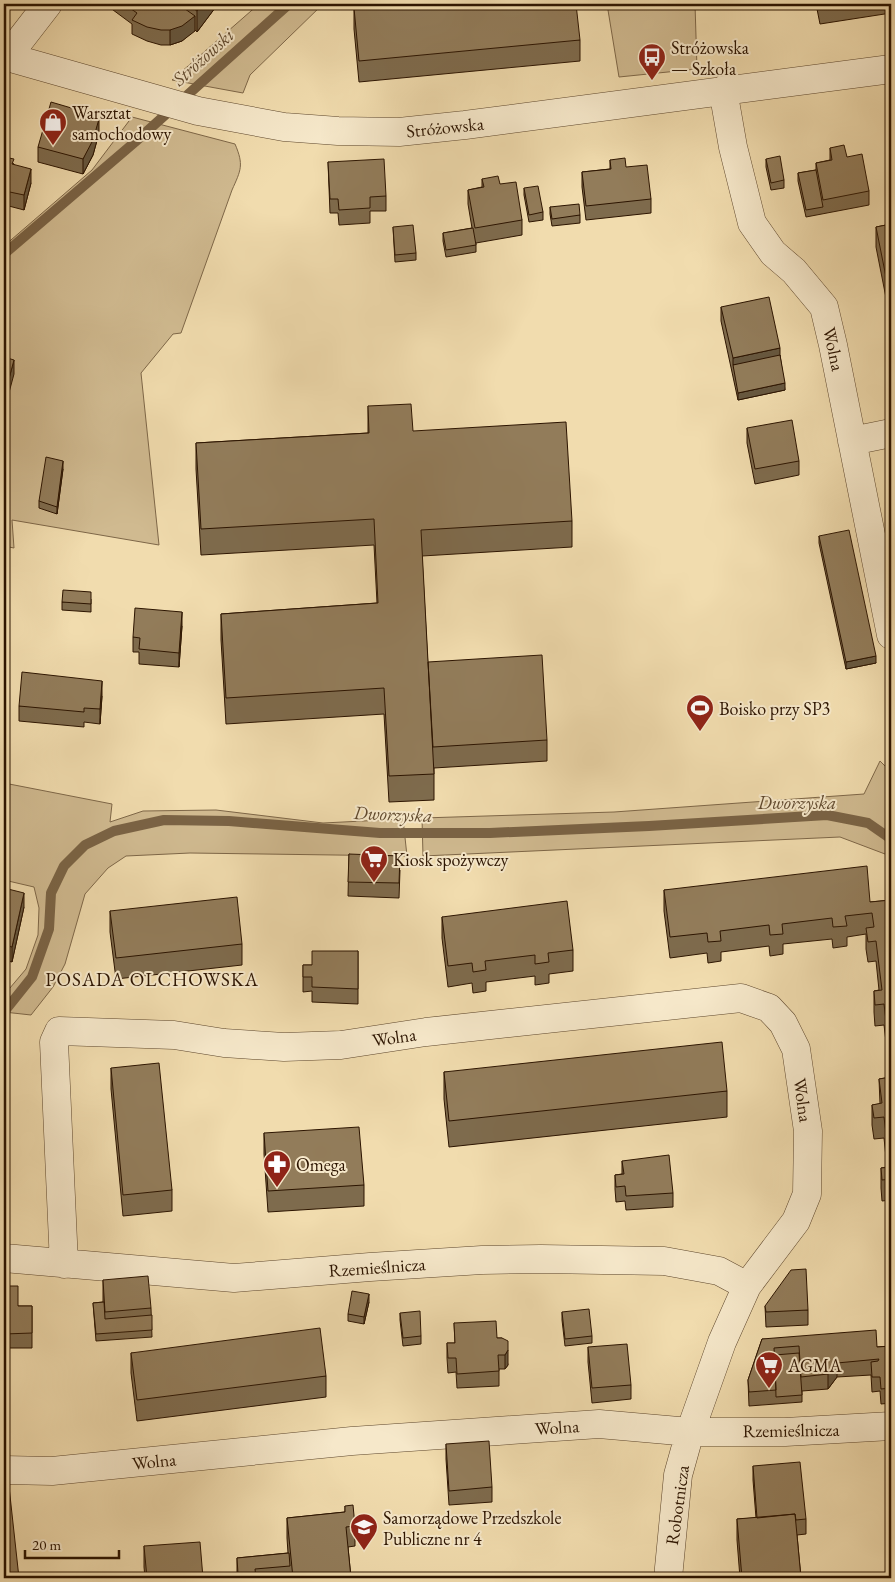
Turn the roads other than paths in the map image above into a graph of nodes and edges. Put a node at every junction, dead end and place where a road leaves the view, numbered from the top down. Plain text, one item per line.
1 (48, 4) edge
2 (6, 57) edge
3 (891, 69) edge
4 (723, 90) junction
5 (891, 433) edge
6 (852, 441) junction
7 (891, 635) edge
8 (4, 1258) edge
9 (64, 1264) junction
10 (747, 1286) junction
11 (891, 1426) edge
12 (690, 1432) junction
13 (4, 1470) edge
14 (668, 1578) edge

1 - 2 street
2 - 4 street, Stróżowska
3 - 4 street, Stróżowska
4 - 6 street, Wolna
5 - 6 street
6 - 7 street, Wolna
8 - 9 street, Rzemieślnicza
9 - 10 street, Rzemieślnicza
9 - 10 street, Wolna
10 - 12 street, Wolna
11 - 12 street, Rzemieślnicza
12 - 13 street, Wolna
12 - 14 street, Robotnicza

